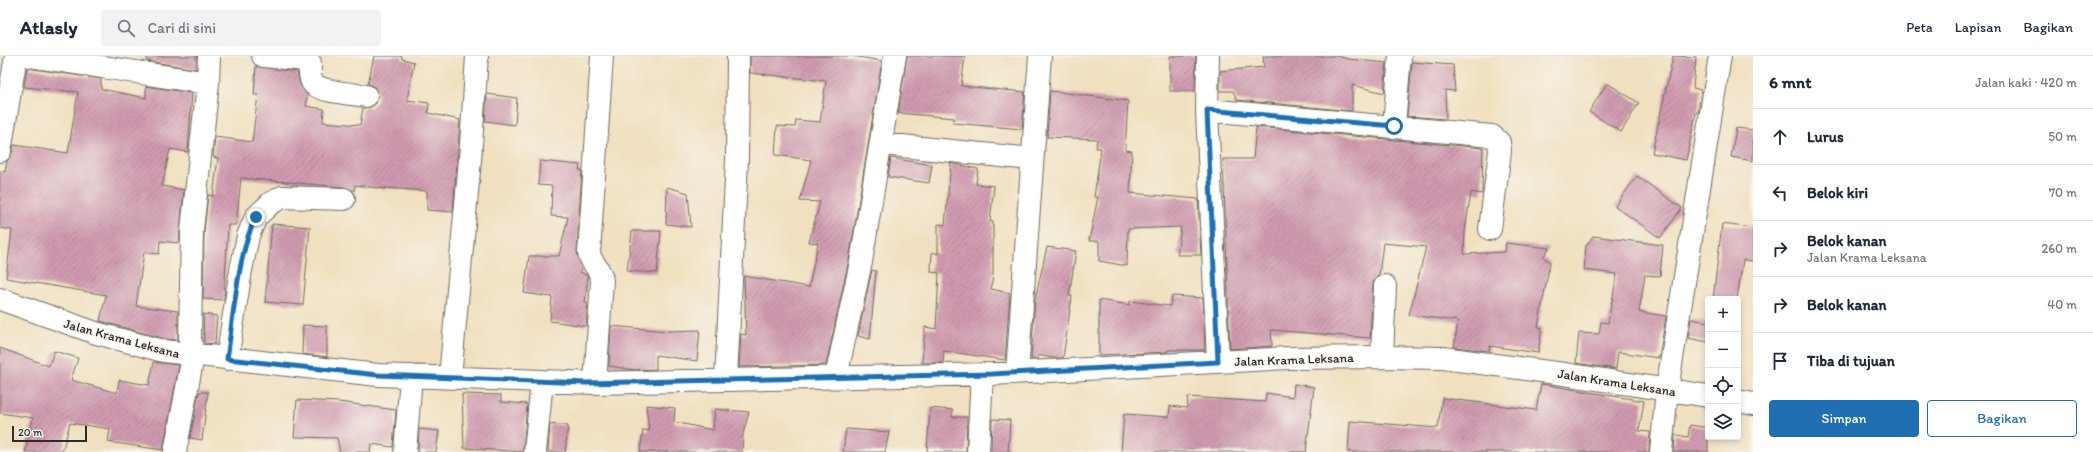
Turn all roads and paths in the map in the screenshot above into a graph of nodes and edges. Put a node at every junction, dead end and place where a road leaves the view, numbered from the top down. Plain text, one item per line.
1 (16, 56) edge
2 (30, 56) edge
3 (209, 56) edge
4 (262, 56) edge
5 (477, 56) edge
6 (602, 56) edge
7 (738, 56) edge
8 (895, 56) edge
9 (1040, 56) edge
10 (1208, 56) edge
11 (1400, 56) edge
12 (1720, 56) edge
13 (208, 83) junction
14 (366, 96) dead end
15 (1207, 110) junction
16 (1394, 126) junction
17 (882, 144) junction
18 (0, 151) edge
19 (1032, 159) junction
20 (344, 199) dead end
21 (1490, 229) dead end
22 (1385, 286) dead end
23 (0, 299) edge
24 (193, 356) junction
25 (1382, 357) junction
26 (227, 359) junction
27 (1218, 362) junction
28 (1017, 373) junction
29 (982, 374) junction
30 (411, 376) junction
31 (836, 377) junction
32 (450, 378) junction
33 (726, 379) junction
34 (542, 381) junction
35 (595, 383) junction
36 (1667, 390) junction
37 (1705, 396) edge
38 (1741, 402) edge
39 (1753, 404) edge
40 (175, 452) edge
41 (405, 452) edge
42 (535, 452) edge
43 (978, 452) edge
44 (1661, 452) edge

1 - 18 street
2 - 13 street
3 - 13 street
4 - 14 street
5 - 32 street
6 - 35 street
7 - 33 street
8 - 17 street
9 - 19 street
10 - 15 street
11 - 16 street
12 - 36 street
13 - 24 street
15 - 16 street
15 - 27 street
16 - 21 street
17 - 19 street
17 - 31 street
19 - 28 street
20 - 26 street
22 - 25 street
23 - 24 street, Jalan Krama Leksana
24 - 26 street, Jalan Krama Leksana
24 - 40 street
25 - 27 street, Jalan Krama Leksana
25 - 36 street, Jalan Krama Leksana
26 - 30 street, Jalan Krama Leksana
27 - 28 street, Jalan Krama Leksana
28 - 29 street, Jalan Krama Leksana
29 - 31 street, Jalan Krama Leksana
29 - 43 street
30 - 32 street, Jalan Krama Leksana
30 - 41 street
31 - 33 street, Jalan Krama Leksana
32 - 34 street, Jalan Krama Leksana
33 - 35 street, Jalan Krama Leksana
34 - 35 street, Jalan Krama Leksana
34 - 42 street
36 - 37 street, Jalan Krama Leksana
36 - 44 street
38 - 39 street

